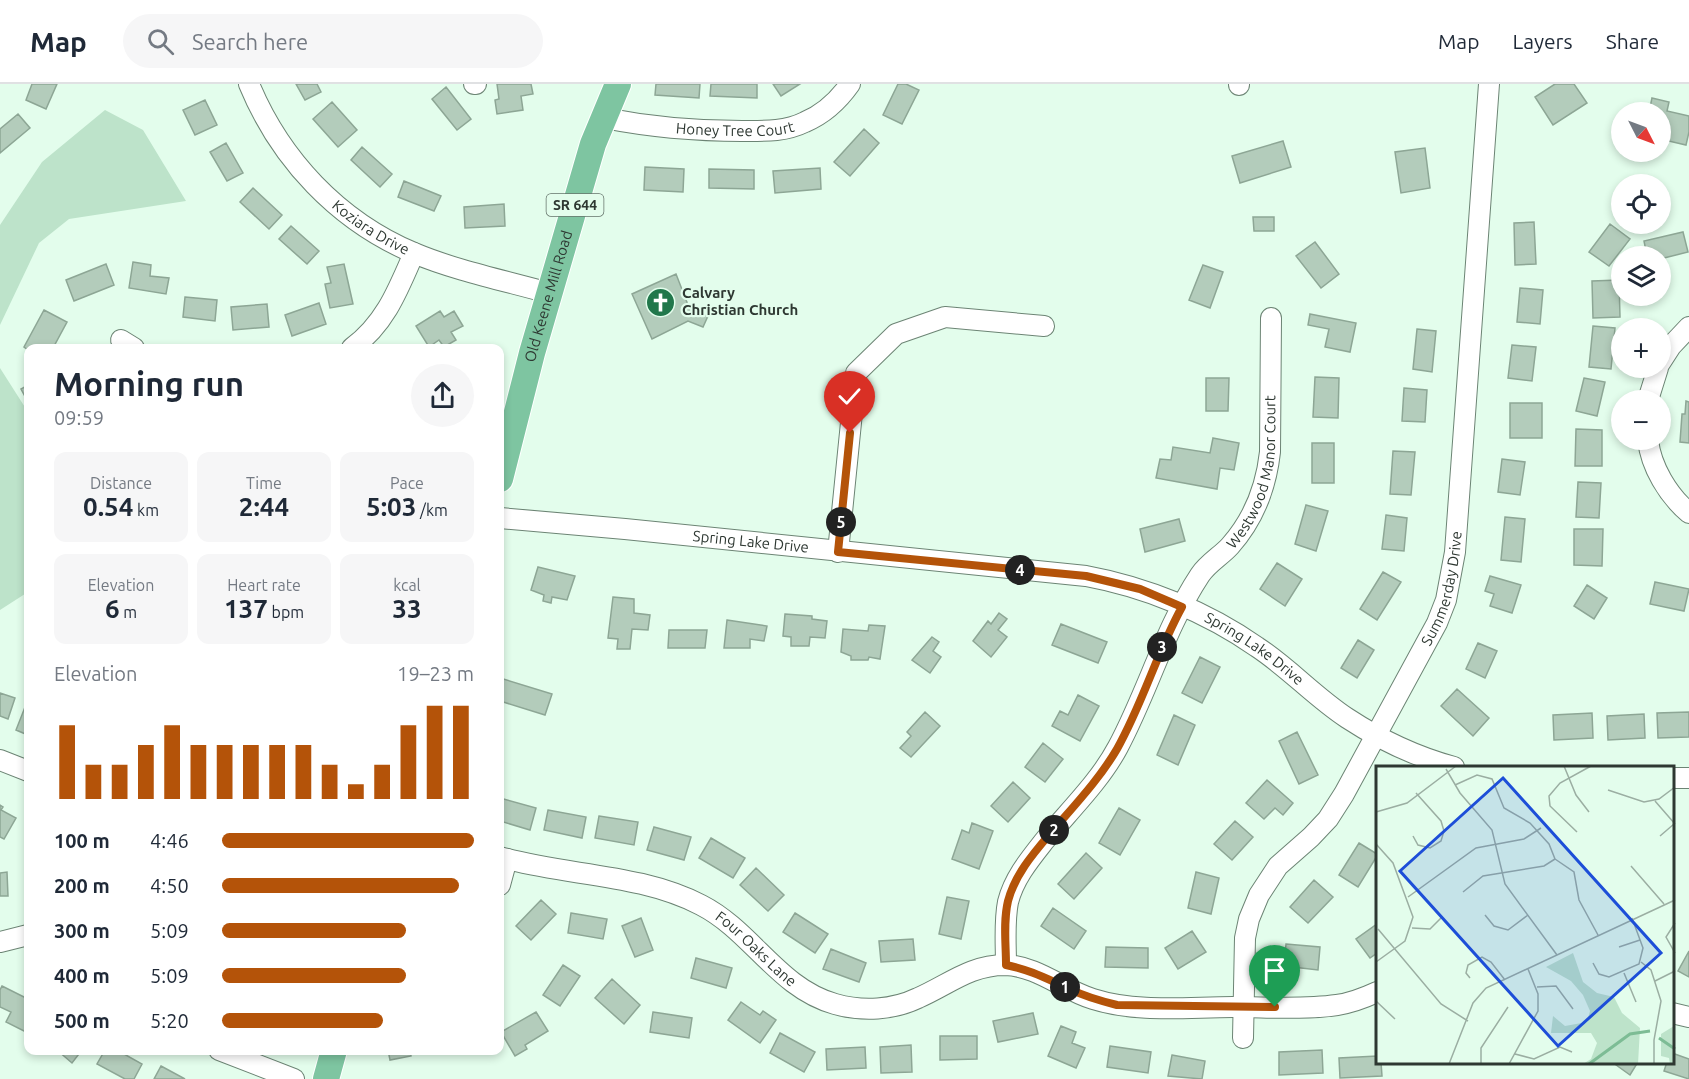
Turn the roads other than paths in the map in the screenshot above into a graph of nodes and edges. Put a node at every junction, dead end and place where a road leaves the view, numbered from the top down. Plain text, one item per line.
1 (249, 84) edge
2 (618, 84) edge
3 (850, 84) edge
4 (1489, 84) edge
5 (604, 118) junction
6 (414, 253) junction
7 (549, 293) junction
8 (1271, 318) dead end
9 (1044, 326) dead end
10 (1689, 327) edge
11 (357, 344) edge
12 (1671, 346) edge
13 (1651, 450) edge
14 (504, 464) edge
15 (1689, 513) edge
16 (504, 518) edge
17 (838, 552) junction
18 (1182, 607) junction
19 (1377, 734) junction
20 (0, 760) edge
21 (1451, 766) edge
22 (24, 769) edge
23 (504, 858) edge
24 (24, 936) edge
25 (0, 942) edge
26 (1006, 965) junction
27 (1376, 992) edge
28 (1244, 1007) junction
29 (1674, 1013) edge
30 (1689, 1017) edge
31 (1243, 1038) dead end
32 (232, 1055) edge
33 (333, 1055) edge
34 (294, 1079) edge
35 (326, 1079) edge

1 - 6 street, Koziara Drive
2 - 5 main road, Old Keene Mill Road / SR 644
3 - 5 street, Honey Tree Court
4 - 19 street, Summerday Drive
5 - 7 main road, Old Keene Mill Road / SR 644
6 - 7 street, Koziara Drive
6 - 11 street
7 - 14 main road, Old Keene Mill Road / SR 644
8 - 18 street, Westwood Manor Court
9 - 17 street
10 - 12 street
13 - 15 street
16 - 17 street, Spring Lake Drive
17 - 18 street, Spring Lake Drive
18 - 19 street, Spring Lake Drive
18 - 26 street, Westwood Manor Court
19 - 21 street, Spring Lake Drive
19 - 28 street, Summerday Drive
20 - 22 street
23 - 26 street, Four Oaks Lane
24 - 25 street
26 - 28 street
27 - 28 street
28 - 31 street, Summerday Drive
29 - 30 street
32 - 34 street
33 - 35 main road

